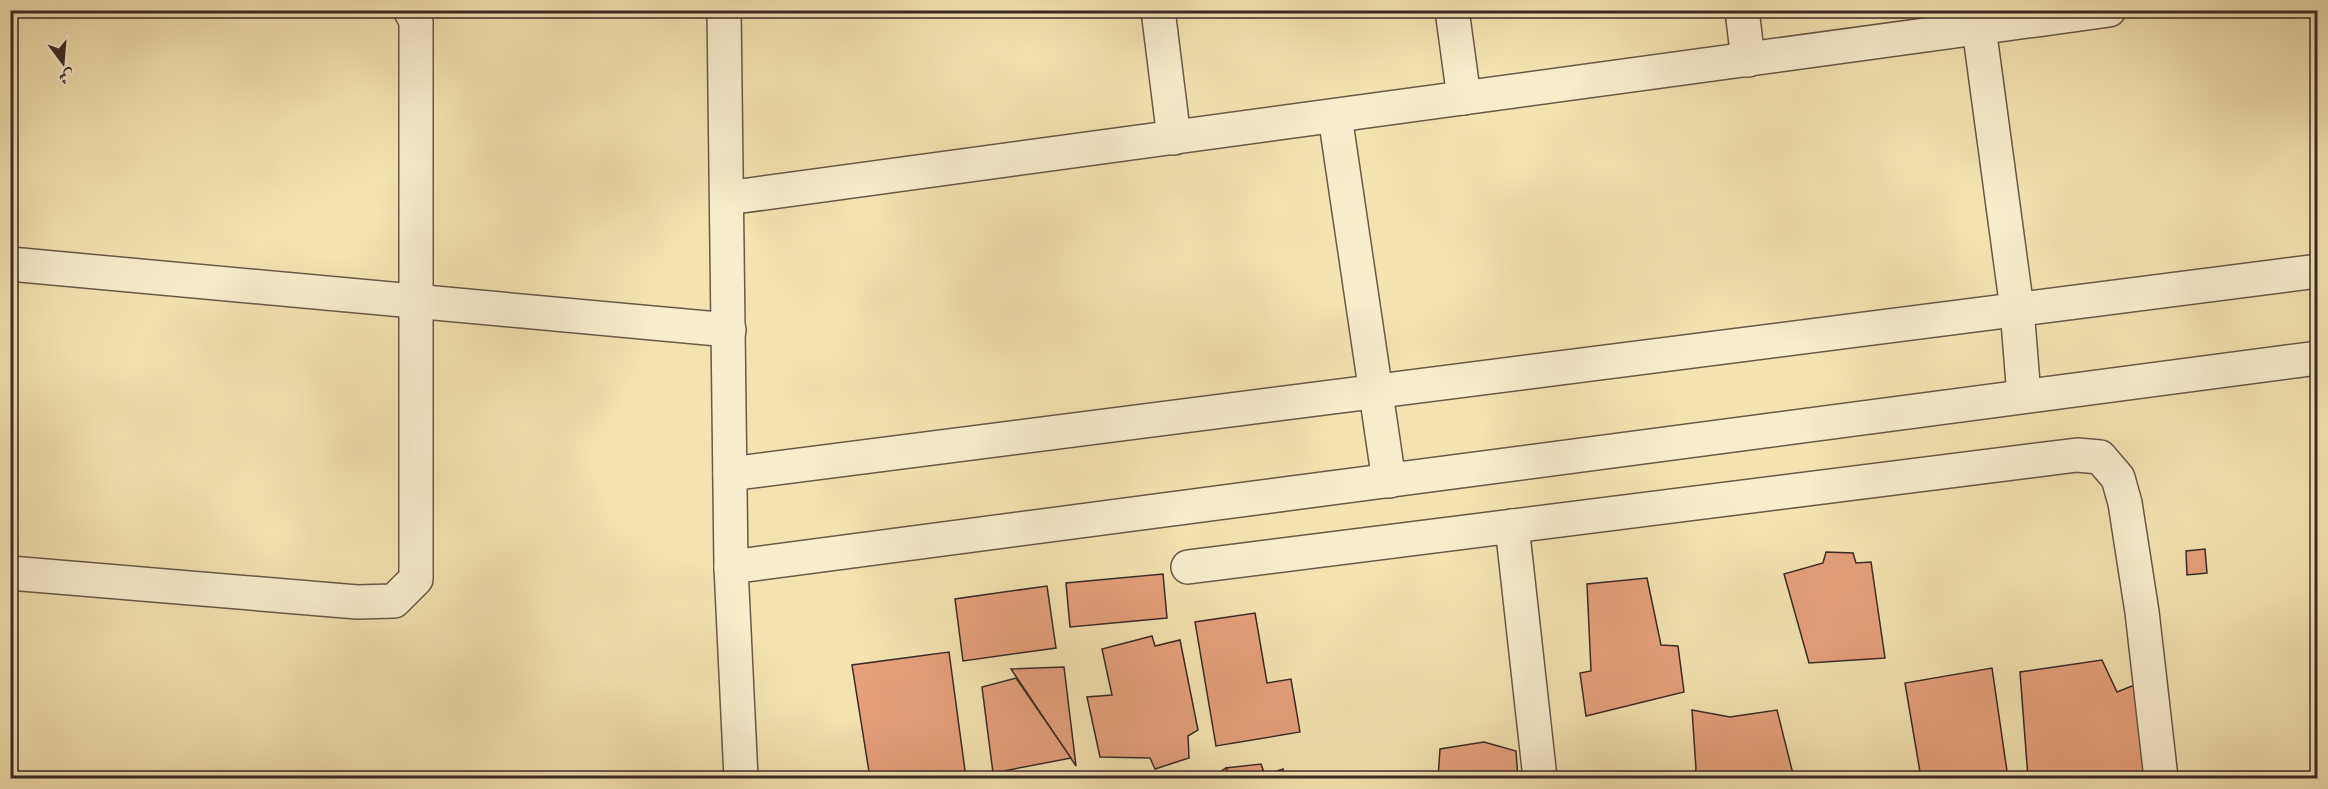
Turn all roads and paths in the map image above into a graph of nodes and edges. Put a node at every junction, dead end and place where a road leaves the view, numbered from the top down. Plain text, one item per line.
1 (410, 10) edge
2 (724, 10) edge
3 (1158, 10) edge
4 (1452, 10) edge
5 (1742, 10) edge
6 (2109, 10) edge
7 (1979, 28) junction
8 (1748, 60) junction
9 (1464, 98) junction
10 (1335, 116) junction
11 (1174, 138) junction
12 (727, 198) junction
13 (10, 264) edge
14 (2318, 271) edge
15 (415, 303) junction
16 (2017, 309) junction
17 (729, 330) junction
18 (2318, 358) edge
19 (1377, 391) junction
20 (2024, 396) junction
21 (730, 474) junction
22 (1389, 481) junction
23 (1512, 526) junction
24 (731, 567) junction
25 (1188, 567) dead end
26 (10, 573) edge
27 (741, 778) edge
28 (1540, 778) edge
29 (2161, 778) edge

1 - 15 street
2 - 12 street
3 - 11 street
4 - 9 street
5 - 8 street
6 - 7 street
7 - 8 street
7 - 16 street
8 - 9 street
9 - 10 street
10 - 11 street
10 - 19 street
11 - 12 street
12 - 17 street
13 - 15 street
14 - 16 street
15 - 17 street
15 - 26 street
16 - 19 street
16 - 20 street
17 - 21 street
18 - 20 street
19 - 21 street
19 - 22 street
20 - 22 street
21 - 24 street
22 - 24 street
23 - 25 street
23 - 28 street
23 - 29 street
24 - 27 street

